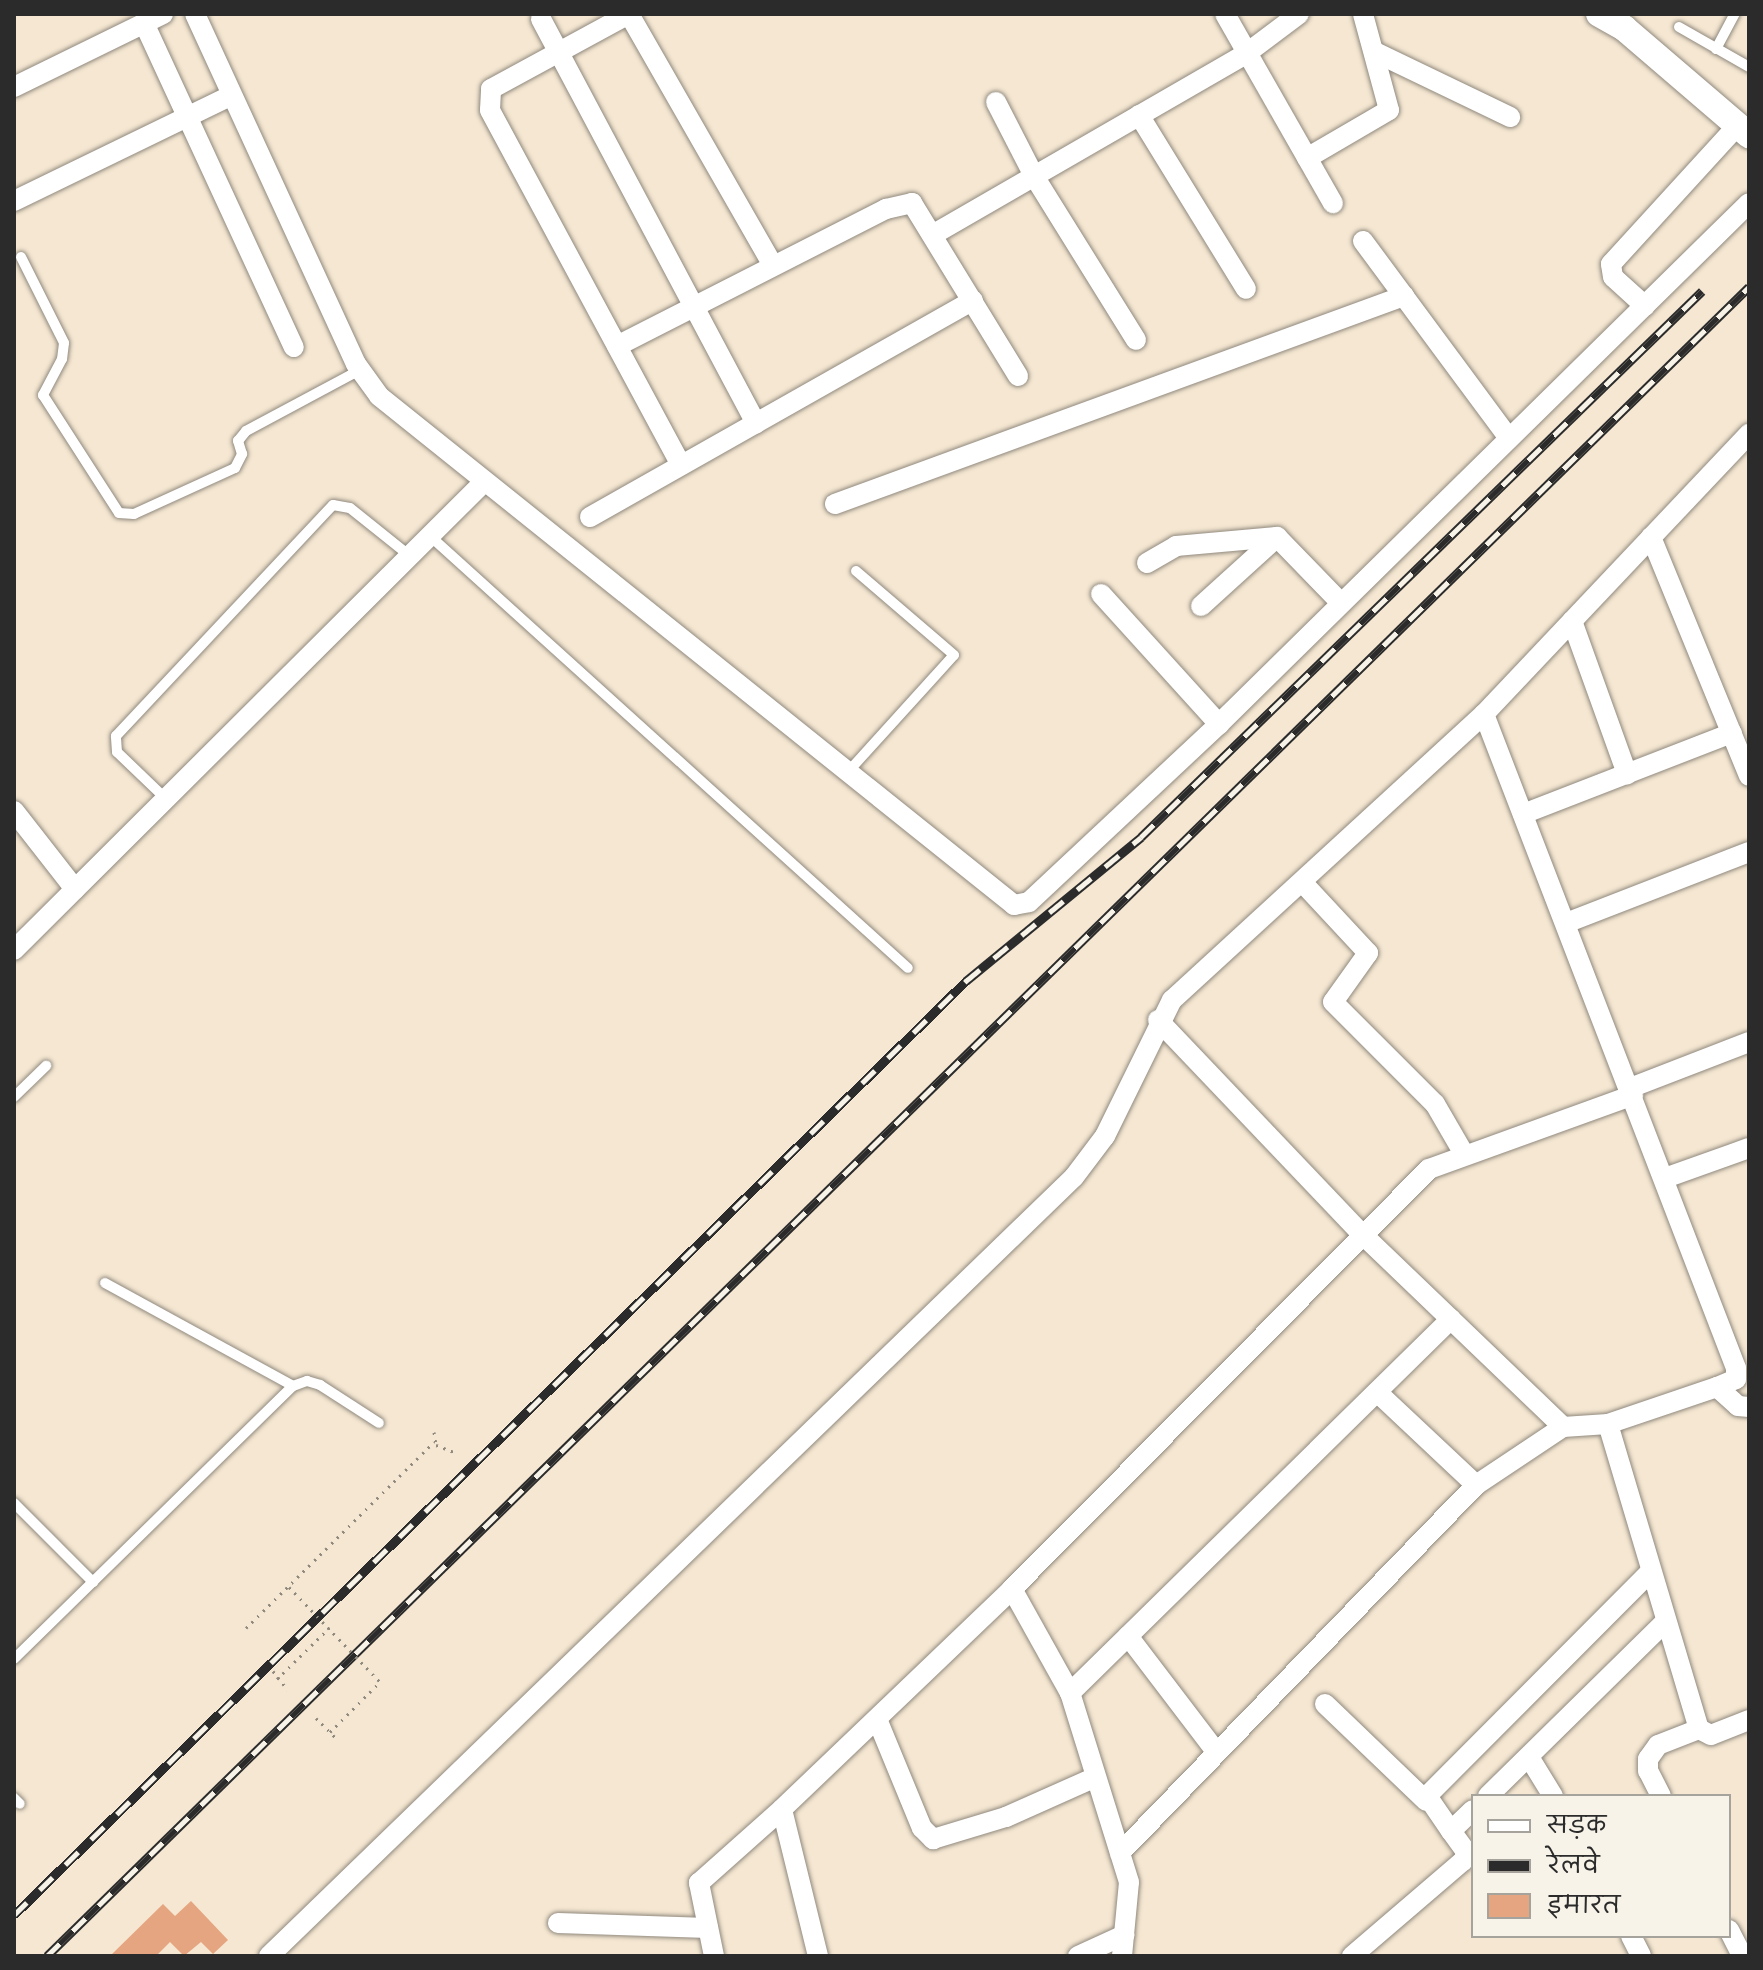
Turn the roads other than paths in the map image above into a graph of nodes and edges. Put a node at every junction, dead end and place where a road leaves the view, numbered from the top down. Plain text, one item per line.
1 (163, 14) edge
2 (195, 14) edge
3 (1225, 14) edge
4 (1299, 14) edge
5 (1363, 14) edge
6 (1599, 14) edge
7 (1735, 14) edge
8 (541, 19) dead end
9 (144, 23) junction
10 (1679, 27) dead end
11 (1716, 49) junction
12 (558, 51) junction
13 (1375, 52) junction
14 (1247, 53) junction
15 (1749, 67) edge
16 (14, 87) edge
17 (232, 95) junction
18 (996, 102) dead end
19 (1139, 115) junction
20 (186, 117) junction
21 (1510, 117) dead end
22 (1744, 130) edge
23 (1307, 158) junction
24 (1034, 176) junction
25 (14, 201) edge
26 (1333, 203) dead end
27 (1749, 203) edge
28 (934, 234) junction
29 (1363, 241) dead end
30 (21, 257) dead end
31 (773, 265) junction
32 (1246, 289) dead end
33 (1404, 296) junction
34 (973, 300) junction
35 (695, 304) junction
36 (1645, 306) junction
37 (1136, 340) dead end
38 (617, 346) junction
39 (294, 347) dead end
40 (360, 370) junction
41 (1018, 376) dead end
42 (756, 423) junction
43 (1749, 434) edge
44 (1508, 437) junction
45 (681, 465) junction
46 (484, 482) junction
47 (835, 504) dead end
48 (590, 517) dead end
49 (430, 536) junction
50 (1277, 537) junction
51 (1651, 537) junction
52 (410, 556) junction
53 (1147, 563) dead end
54 (856, 571) dead end
55 (1101, 594) dead end
56 (1341, 603) junction
57 (1201, 606) dead end
58 (1572, 621) junction
59 (1484, 714) junction
60 (1219, 724) junction
61 (1732, 733) junction
62 (846, 773) junction
63 (1627, 774) junction
64 (1749, 776) edge
65 (166, 799) junction
66 (14, 811) edge
67 (1523, 814) junction
68 (1749, 852) edge
69 (1302, 882) junction
70 (75, 889) junction
71 (1566, 923) junction
72 (14, 950) edge
73 (908, 968) dead end
74 (1158, 1020) junction
75 (1749, 1042) edge
76 (46, 1066) dead end
77 (1632, 1092) junction
78 (14, 1097) edge
79 (1749, 1148) edge
80 (1464, 1154) junction
81 (1665, 1178) junction
82 (1363, 1235) junction
83 (105, 1283) dead end
84 (1451, 1319) junction
85 (293, 1386) junction
86 (1717, 1387) junction
87 (1377, 1392) junction
88 (1749, 1407) edge
89 (379, 1423) dead end
90 (1608, 1424) junction
91 (1563, 1427) junction
92 (1476, 1485) junction
93 (14, 1503) edge
94 (1650, 1572) junction
95 (93, 1582) junction
96 (1012, 1589) junction
97 (1665, 1622) junction
98 (1128, 1636) junction
99 (14, 1659) edge
100 (1070, 1693) junction
101 (1325, 1704) dead end
102 (877, 1719) junction
103 (1749, 1720) edge
104 (1699, 1729) junction
105 (1215, 1750) junction
106 (1529, 1757) junction
107 (1096, 1777) junction
108 (1490, 1794) edge
109 (1552, 1794) edge
110 (1660, 1794) edge
111 (1426, 1801) junction
112 (782, 1809) junction
113 (1471, 1812) edge
114 (1451, 1831) junction
115 (1120, 1853) junction
116 (558, 1923) dead end
117 (708, 1928) junction
118 (1731, 1934) edge
119 (1632, 1938) edge
120 (1123, 1946) edge
121 (269, 1956) edge
122 (714, 1956) edge
123 (818, 1956) edge
124 (1078, 1956) edge
125 (1352, 1956) edge
126 (1641, 1956) edge
127 (1742, 1956) edge

1 - 9 street
2 - 17 street
3 - 14 street
4 - 14 street
5 - 13 street
6 - 22 street
7 - 11 lane
8 - 12 street
9 - 16 street
9 - 20 street
10 - 11 lane
11 - 15 lane
12 - 31 street
12 - 35 street
12 - 38 street
13 - 21 street
13 - 23 street
14 - 19 street
14 - 23 street
17 - 20 street
17 - 40 street
18 - 24 street
19 - 24 street
19 - 32 street
20 - 25 street
20 - 39 street
22 - 36 street
23 - 26 street
24 - 28 street
24 - 37 street
27 - 36 street
28 - 31 street
28 - 34 street
29 - 33 street
30 - 40 lane
31 - 35 street
33 - 44 street
33 - 47 street
34 - 41 street
34 - 42 street
35 - 38 street
35 - 42 street
36 - 44 street
38 - 45 street
40 - 46 street
42 - 45 street
43 - 51 street
44 - 56 street
45 - 48 street
46 - 49 street
46 - 62 street
49 - 52 street
49 - 73 lane
50 - 53 street
50 - 56 street
50 - 57 street
51 - 58 street
51 - 61 street
52 - 65 street
52 - 65 lane
54 - 62 lane
55 - 60 street
56 - 60 street
58 - 59 street
58 - 63 street
59 - 67 street
59 - 69 street
60 - 62 street
61 - 63 street
61 - 64 street
63 - 67 street
65 - 70 street
66 - 70 street
67 - 71 street
68 - 71 street
69 - 74 street
69 - 80 street
70 - 72 street
71 - 77 street
74 - 82 street
74 - 121 street
75 - 77 street
76 - 78 lane
77 - 80 street
77 - 81 street
79 - 81 street
80 - 82 street
81 - 86 street
82 - 84 street
82 - 96 street
83 - 85 lane
84 - 87 street
84 - 91 street
85 - 89 lane
85 - 95 lane
86 - 88 street
86 - 90 street
87 - 92 street
87 - 98 street
90 - 91 street
90 - 94 street
91 - 92 street
92 - 105 street
93 - 95 lane
94 - 97 street
94 - 111 street
95 - 99 lane
96 - 100 street
96 - 102 street
97 - 104 street
97 - 106 street
98 - 100 street
98 - 105 street
100 - 107 street
101 - 111 street
102 - 107 street
102 - 112 street
103 - 104 street
104 - 110 street
105 - 115 street
106 - 108 street
106 - 109 street
107 - 115 street
111 - 114 street
112 - 117 street
112 - 123 street
113 - 114 street
114 - 125 street
115 - 120 street
116 - 117 street
117 - 122 street
118 - 127 street
119 - 126 street
120 - 124 street

